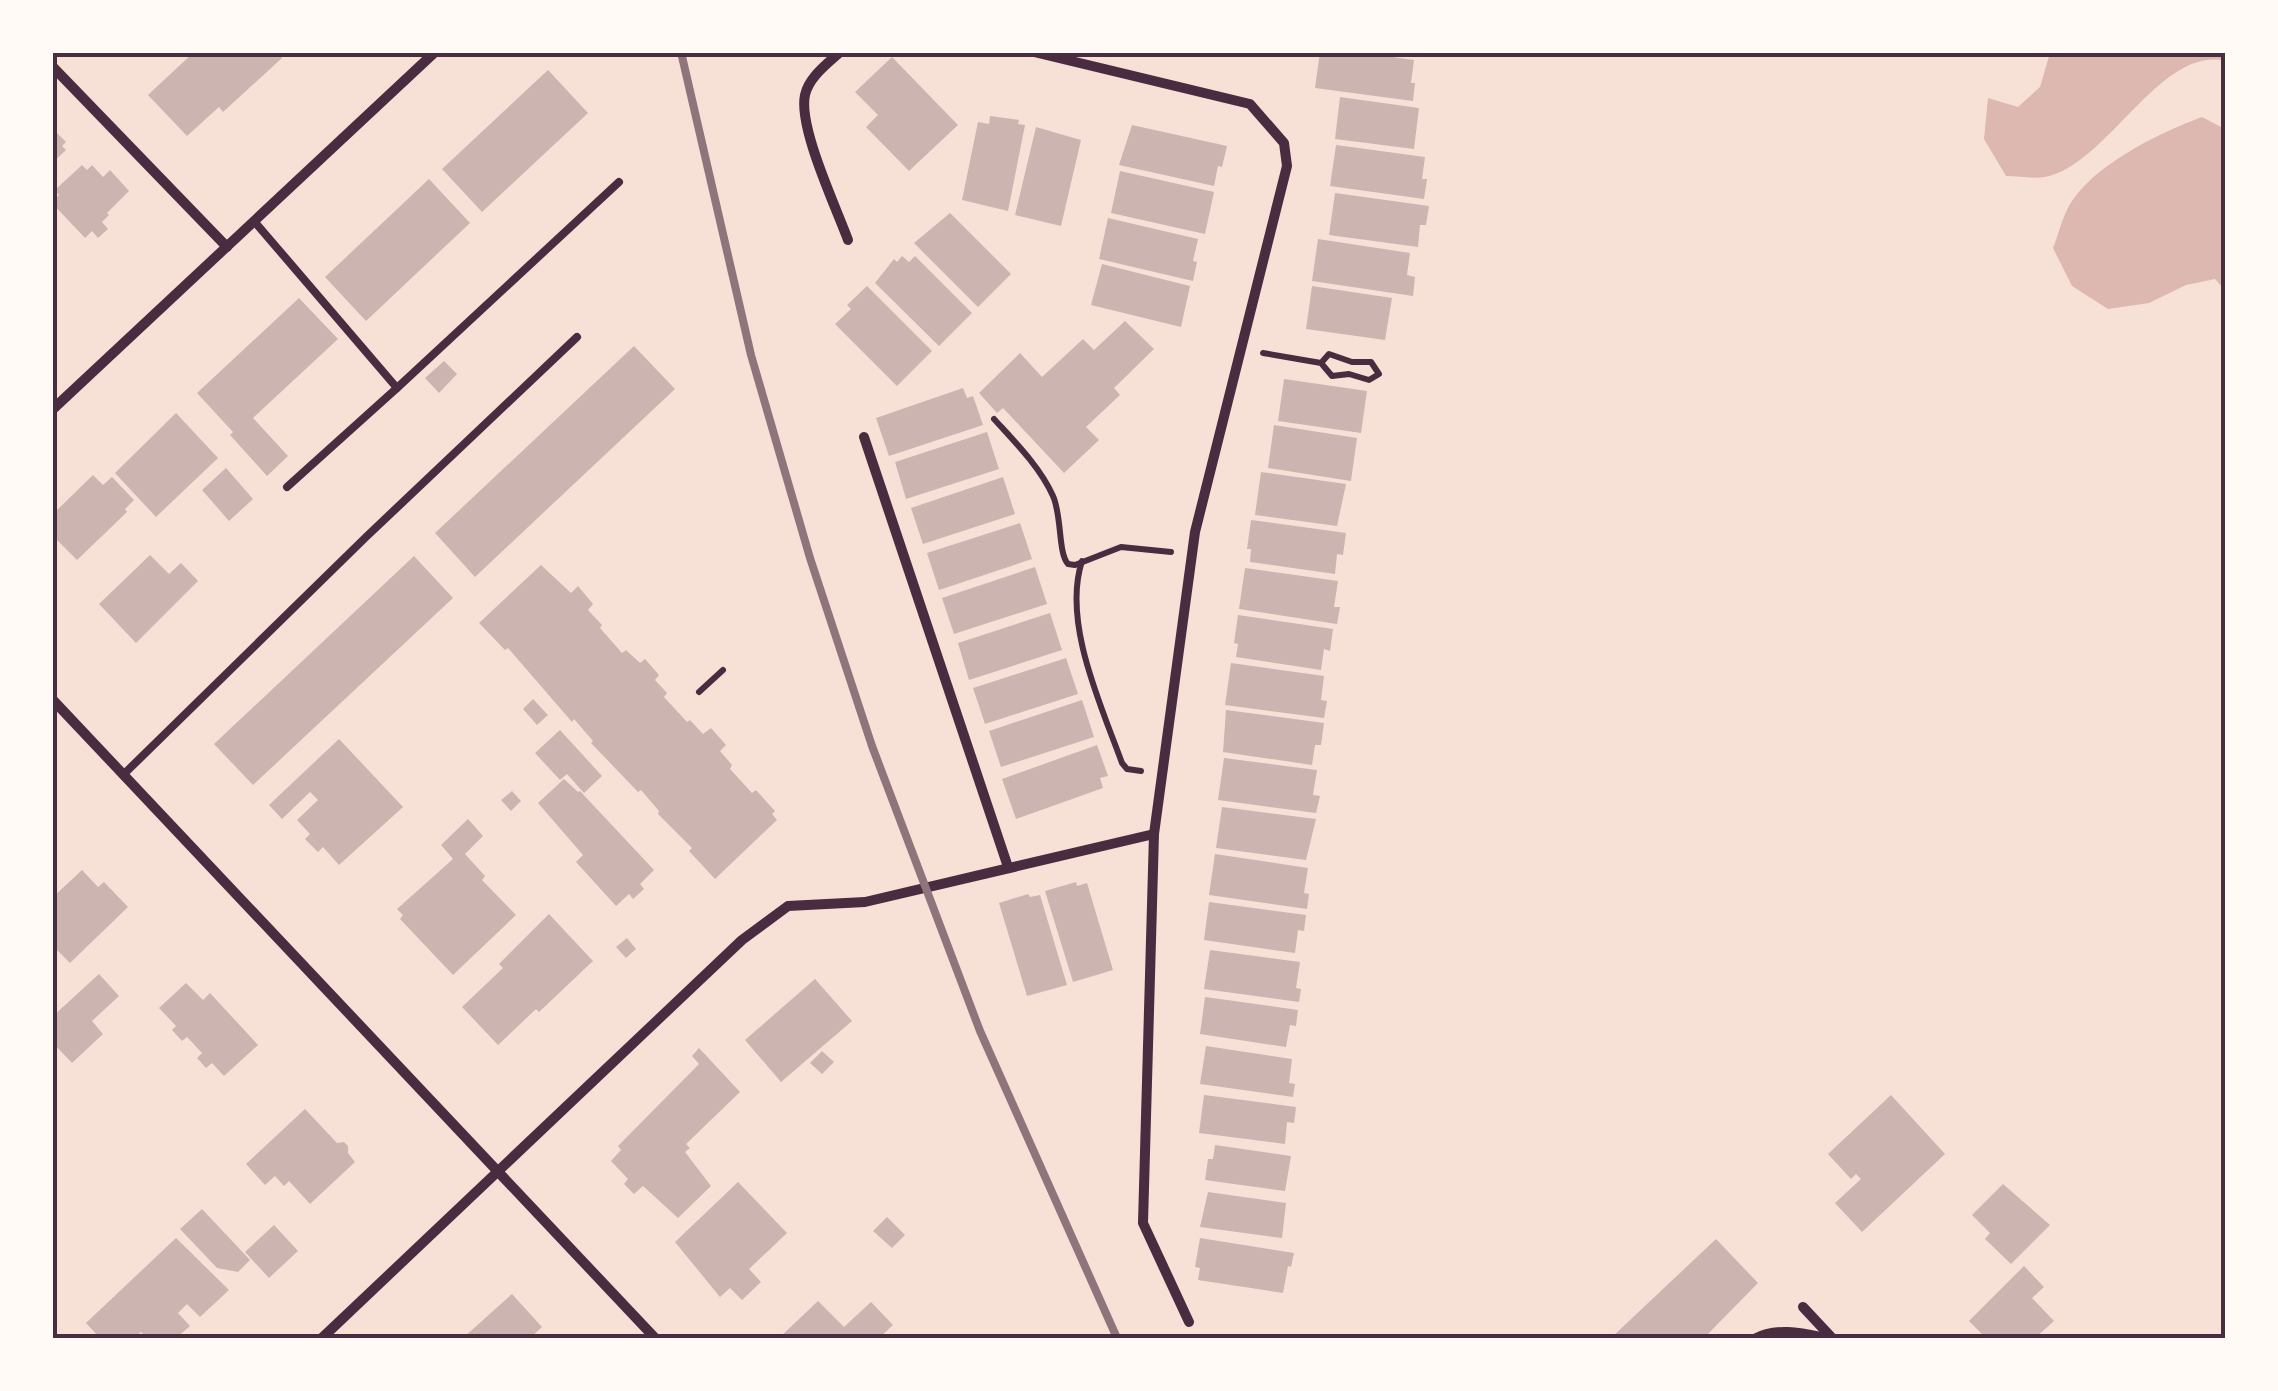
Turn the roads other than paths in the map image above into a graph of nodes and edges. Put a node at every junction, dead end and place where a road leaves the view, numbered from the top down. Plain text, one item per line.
1 (435, 52) edge
2 (840, 52) edge
3 (1034, 52) edge
4 (52, 66) edge
5 (619, 182) dead end
6 (254, 221) junction
7 (848, 240) dead end
8 (226, 247) junction
9 (577, 337) dead end
10 (398, 388) junction
11 (52, 410) edge
12 (864, 437) dead end
13 (287, 486) dead end
14 (52, 700) edge
15 (123, 774) junction
16 (1154, 834) junction
17 (1008, 867) junction
18 (498, 1173) junction
19 (1803, 1307) dead end
20 (1189, 1322) dead end
21 (322, 1338) edge
22 (654, 1338) edge
23 (1754, 1338) edge
24 (1832, 1338) edge

1 - 6 street
2 - 7 street
3 - 16 street
4 - 8 street
5 - 10 lane
6 - 8 street
6 - 10 lane
8 - 11 street
9 - 15 lane
10 - 13 lane
12 - 17 street
14 - 15 street
15 - 18 street
16 - 17 street
16 - 20 street
17 - 18 street
18 - 21 street
18 - 22 street
19 - 24 street
23 - 24 lane

